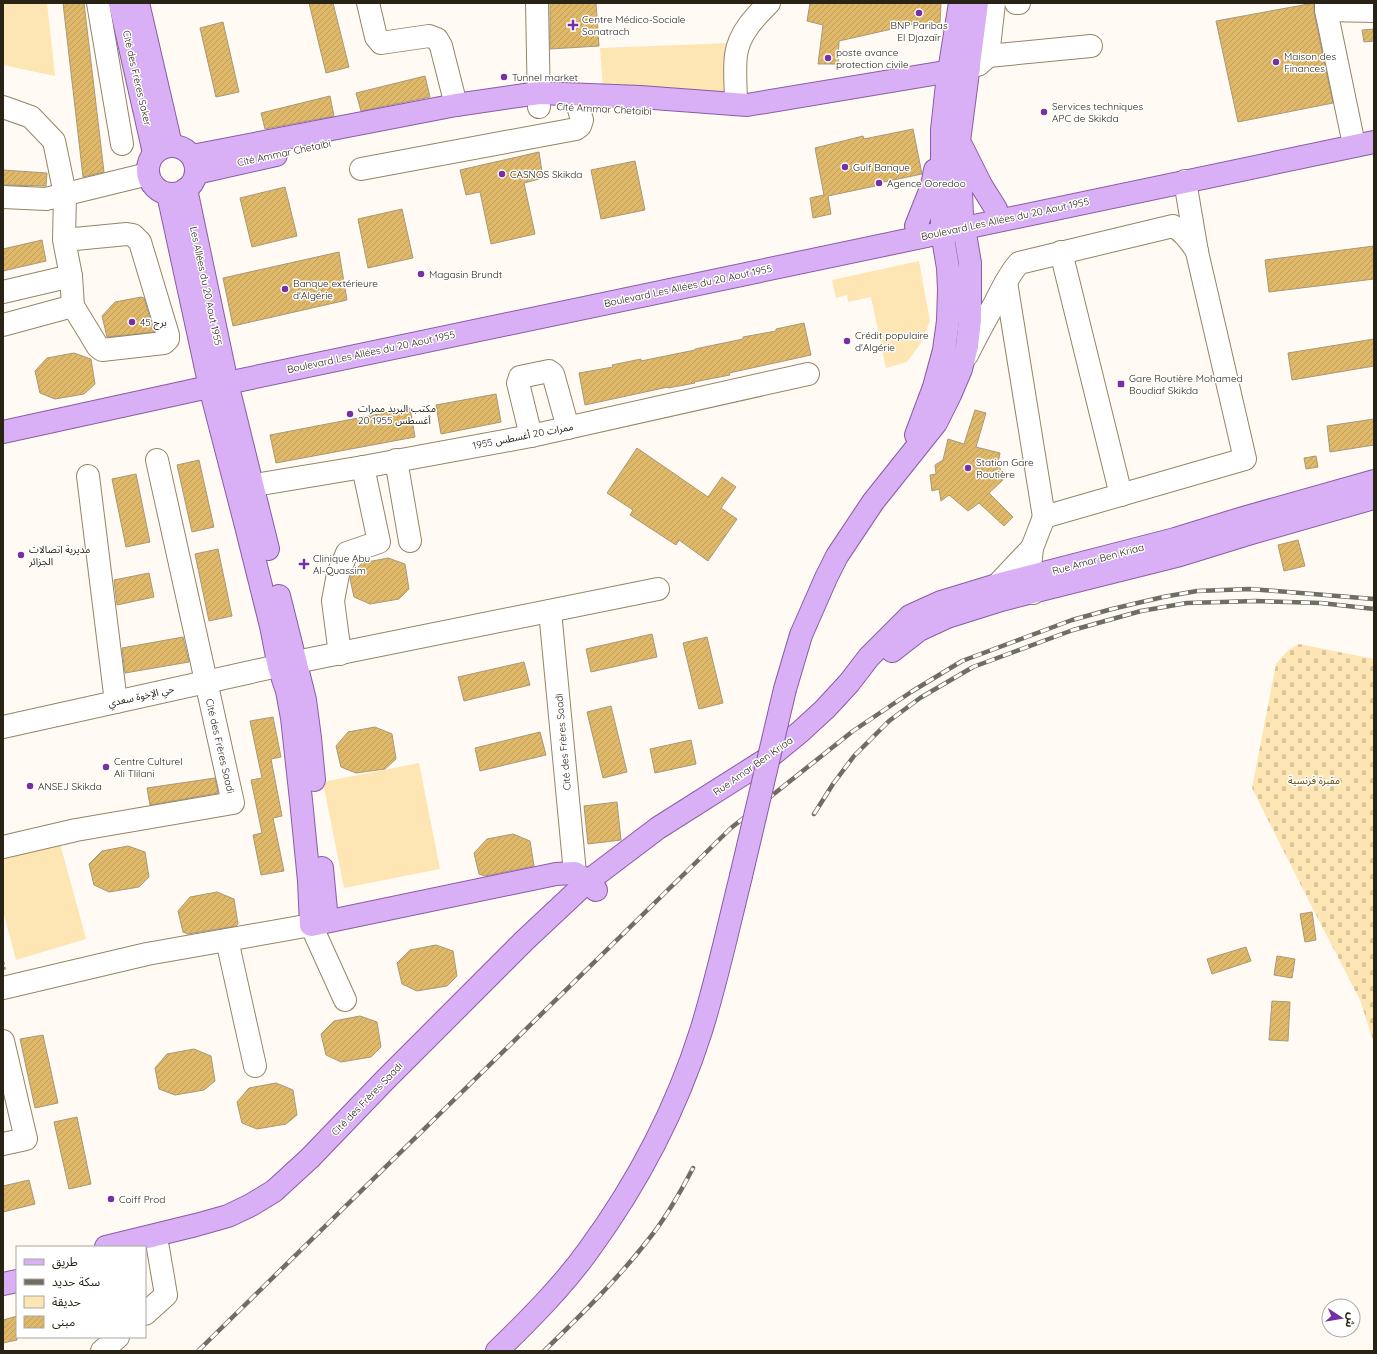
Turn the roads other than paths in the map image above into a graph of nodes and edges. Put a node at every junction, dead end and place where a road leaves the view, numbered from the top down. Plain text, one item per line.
1 (98, 3) edge
2 (120, 3) edge
3 (138, 3) edge
4 (368, 3) edge
5 (537, 3) edge
6 (769, 3) edge
7 (960, 3) edge
8 (977, 3) edge
9 (994, 3) edge
10 (1326, 6) edge
11 (1374, 11) edge
12 (1091, 46) dead end
13 (988, 56) junction
14 (960, 75) junction
15 (837, 96) junction
16 (539, 100) junction
17 (736, 104) junction
18 (456, 105) junction
19 (578, 106) junction
20 (3, 107) edge
21 (1374, 130) edge
22 (1352, 135) junction
23 (951, 136) junction
24 (1374, 142) edge
25 (122, 144) dead end
26 (162, 149) junction
27 (361, 169) dead end
28 (148, 174) junction
29 (185, 178) junction
30 (1185, 181) junction
31 (65, 194) junction
32 (3, 197) edge
33 (965, 221) junction
34 (915, 232) junction
35 (64, 240) junction
36 (1061, 252) junction
37 (1197, 252) junction
38 (948, 268) junction
39 (71, 276) junction
40 (1006, 282) junction
41 (3, 292) edge
42 (73, 306) junction
43 (3, 325) edge
44 (960, 369) junction
45 (808, 374) dead end
46 (217, 379) junction
47 (3, 420) edge
48 (568, 428) junction
49 (3, 432) edge
50 (531, 436) junction
51 (909, 457) junction
52 (157, 460) dead end
53 (396, 460) junction
54 (364, 467) junction
55 (88, 476) dead end
56 (1374, 482) edge
57 (244, 487) junction
58 (1121, 494) junction
59 (1374, 498) edge
60 (1044, 517) junction
61 (410, 541) dead end
62 (1032, 548) junction
63 (997, 585) junction
64 (1031, 585) junction
65 (658, 589) dead end
66 (550, 611) junction
67 (340, 654) junction
68 (288, 664) junction
69 (205, 682) junction
70 (849, 683) junction
71 (116, 702) junction
72 (3, 727) edge
73 (686, 810) joint
74 (3, 847) edge
75 (586, 881) junction
76 (319, 923) junction
77 (227, 940) junction
78 (3, 988) edge
79 (345, 1000) dead end
80 (3, 1041) edge
81 (255, 1066) dead end
82 (3, 1144) edge
83 (110, 1246) edge
84 (152, 1250) edge
85 (16, 1267) edge
86 (3, 1270) edge
87 (16, 1281) edge
88 (3, 1284) edge
89 (146, 1313) edge
90 (117, 1338) edge
91 (102, 1351) edge
92 (497, 1351) edge

1 - 25 street
2 - 26 main road, Cité des Frères Saker
3 - 26 main road, Cité des Frères Saker
4 - 18 street
5 - 16 street
6 - 17 street
7 - 14 main road
8 - 14 main road
9 - 13 street
10 - 11 street
10 - 22 street
12 - 13 street
13 - 14 street
14 - 15 main road, Cité Ammar Chetaibi
14 - 23 main road
15 - 17 main road, Cité Ammar Chetaibi
15 - 19 main road, Cité Ammar Chetaibi
16 - 17 main road, Cité Ammar Chetaibi
16 - 18 main road, Cité Ammar Chetaibi
16 - 19 main road, Cité Ammar Chetaibi
16 - 29 main road, Cité Ammar Chetaibi
18 - 29 main road, Cité Ammar Chetaibi
19 - 27 street
20 - 31 street
21 - 22 main road, Boulevard Les Allées du 20 Aout 1955
22 - 33 main road, Boulevard Les Allées du 20 Aout 1955
23 - 33 main road
23 - 33 main road
23 - 34 main road
24 - 30 main road, Boulevard Les Allées du 20 Aout 1955
26 - 28 main road
26 - 29 main road
28 - 29 main road
28 - 31 street
29 - 46 main road, Les Allées du 20 Aout 1955
30 - 33 main road, Boulevard Les Allées du 20 Aout 1955
30 - 37 street
31 - 32 street
31 - 35 street
33 - 34 main road, Boulevard Les Allées du 20 Aout 1955
33 - 38 main road
33 - 44 main road
34 - 38 main road
34 - 46 main road, Boulevard Les Allées du 20 Aout 1955
35 - 39 street
35 - 42 street
36 - 37 street
36 - 40 street
36 - 58 street
37 - 58 street
38 - 51 main road
39 - 41 street
39 - 42 street
40 - 44 street
40 - 60 street
42 - 43 street
44 - 51 main road
45 - 48 street, ممرات 20 أغسطس 1955
46 - 47 main road, Boulevard Les Allées du 20 Aout 1955
46 - 49 main road, Boulevard Les Allées du 20 Aout 1955
46 - 57 main road
48 - 50 street, ممرات 20 أغسطس 1955
48 - 50 street
50 - 53 street, ممرات 20 أغسطس 1955
51 - 92 main road, bridge
52 - 69 street, Cité des Frères Saadi
53 - 54 street, ممرات 20 أغسطس 1955
53 - 61 street
54 - 57 street, ممرات 20 أغسطس 1955
54 - 67 street
55 - 71 street
56 - 64 main road, Rue Amar Ben Kriaa
57 - 68 main road
58 - 60 street
59 - 64 main road, Rue Amar Ben Kriaa
60 - 62 street
62 - 63 street
62 - 64 street
63 - 64 main road, Rue Amar Ben Kriaa
63 - 70 main road, Rue Amar Ben Kriaa
64 - 70 main road, Rue Amar Ben Kriaa
65 - 66 street
66 - 67 street
66 - 75 street, Cité des Frères Saadi
67 - 68 street
68 - 69 street, حي الإخوة سعدي
68 - 76 main road
69 - 71 street, حي الإخوة سعدي
69 - 74 street, Cité des Frères Saadi
70 - 73 main road, Rue Amar Ben Kriaa
71 - 72 street, حي الإخوة سعدي
73 - 75 main road, Cité des Frères Saadi
75 - 76 main road
75 - 83 main road, Cité des Frères Saadi
75 - 84 main road, Cité des Frères Saadi
76 - 77 street
76 - 79 street
77 - 78 street
77 - 81 street
80 - 82 street
84 - 89 street, Cité des Frères Saadi
85 - 86 main road
87 - 88 main road
90 - 91 street

